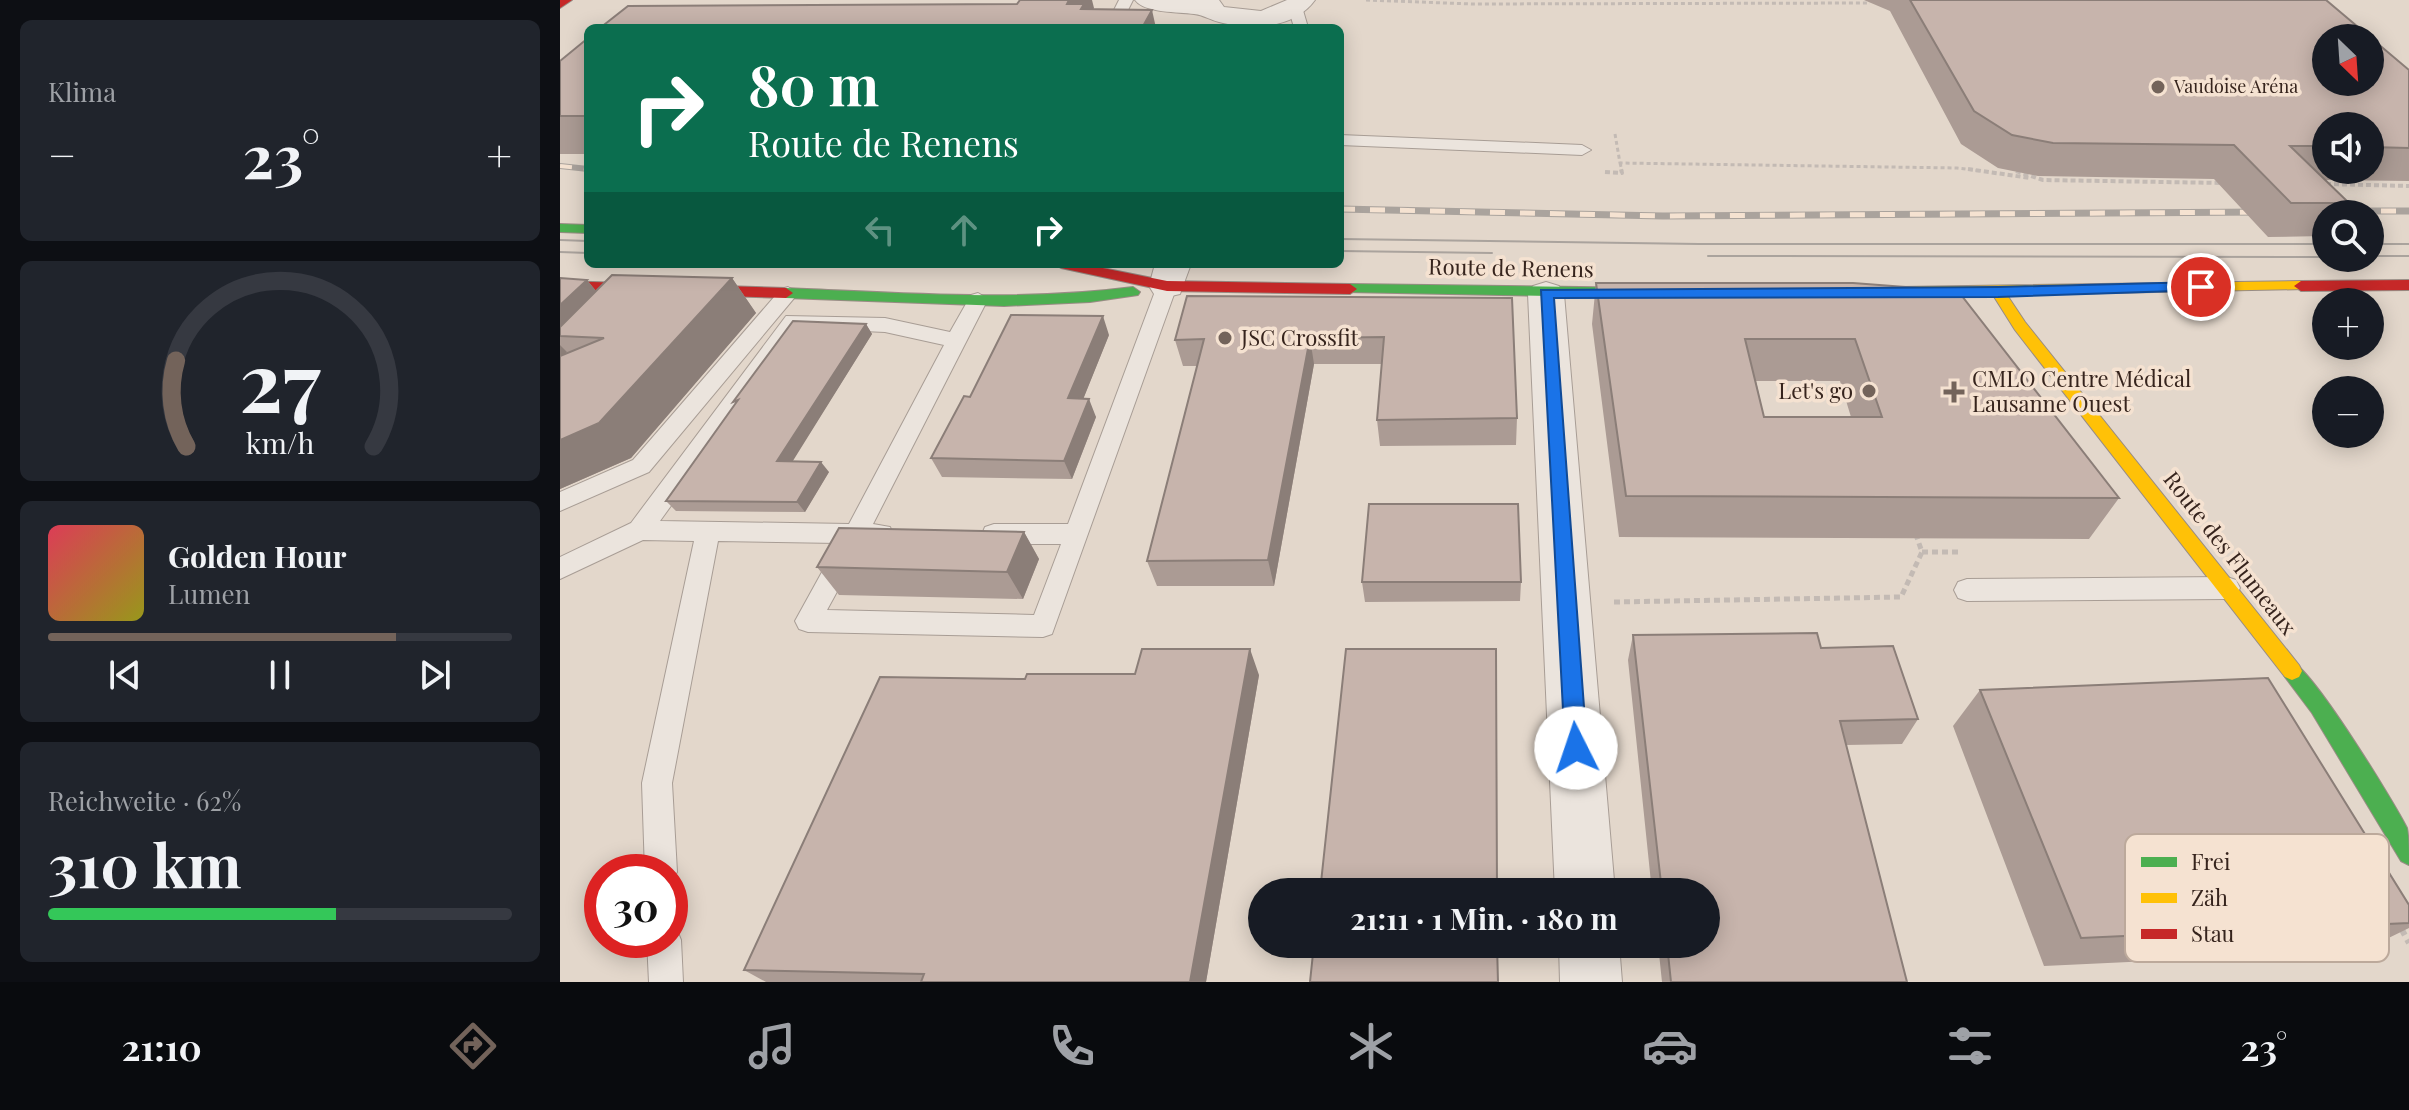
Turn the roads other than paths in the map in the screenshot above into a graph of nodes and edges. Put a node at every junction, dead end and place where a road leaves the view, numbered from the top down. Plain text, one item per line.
1 (567, 0) edge
2 (1126, 0) edge
3 (1148, 0) edge
4 (560, 5) edge
5 (1220, 13) edge
6 (1286, 16) edge
7 (1114, 24) edge
8 (1344, 140) edge
9 (1582, 150) dead end
10 (560, 228) edge
11 (584, 229) edge
12 (1101, 268) edge
13 (1170, 275) edge
14 (2409, 285) edge
15 (560, 286) edge
16 (644, 289) junction
17 (1998, 292) junction
18 (788, 293) junction
19 (1671, 293) edge
20 (1874, 293) edge
21 (1546, 294) junction
22 (978, 299) junction
23 (623, 310) edge
24 (958, 341) junction
25 (560, 502) edge
26 (640, 530) junction
27 (708, 531) junction
28 (856, 534) junction
29 (903, 534) edge
30 (966, 534) edge
31 (1077, 534) junction
32 (560, 569) edge
33 (2227, 588) junction
34 (1967, 590) dead end
35 (2409, 853) edge
36 (660, 854) edge
37 (1584, 878) edge
38 (665, 958) edge
39 (1590, 958) edge
40 (666, 982) edge
41 (1591, 982) edge

1 - 4 main road
2 - 7 lane
3 - 5 street
5 - 6 street
8 - 9 lane
10 - 11 main road
12 - 13 main road, Route de Renens
13 - 21 main road, Route de Renens
13 - 22 main road, Route de Renens
13 - 31 lane
14 - 17 main road
15 - 16 main road, Route de Renens
16 - 18 main road, Route de Renens
16 - 23 lane
17 - 20 main road
17 - 33 main road, Route des Flumeaux
18 - 22 main road, Route de Renens
18 - 25 lane
19 - 21 main road, Route de Renens
21 - 37 street
22 - 24 lane
24 - 26 lane
24 - 28 lane
26 - 27 lane
26 - 32 lane
27 - 28 lane
27 - 36 lane
28 - 29 lane
28 - 31 lane
30 - 31 lane
33 - 34 lane
33 - 35 main road, Route des Flumeaux
38 - 40 lane
39 - 41 street

